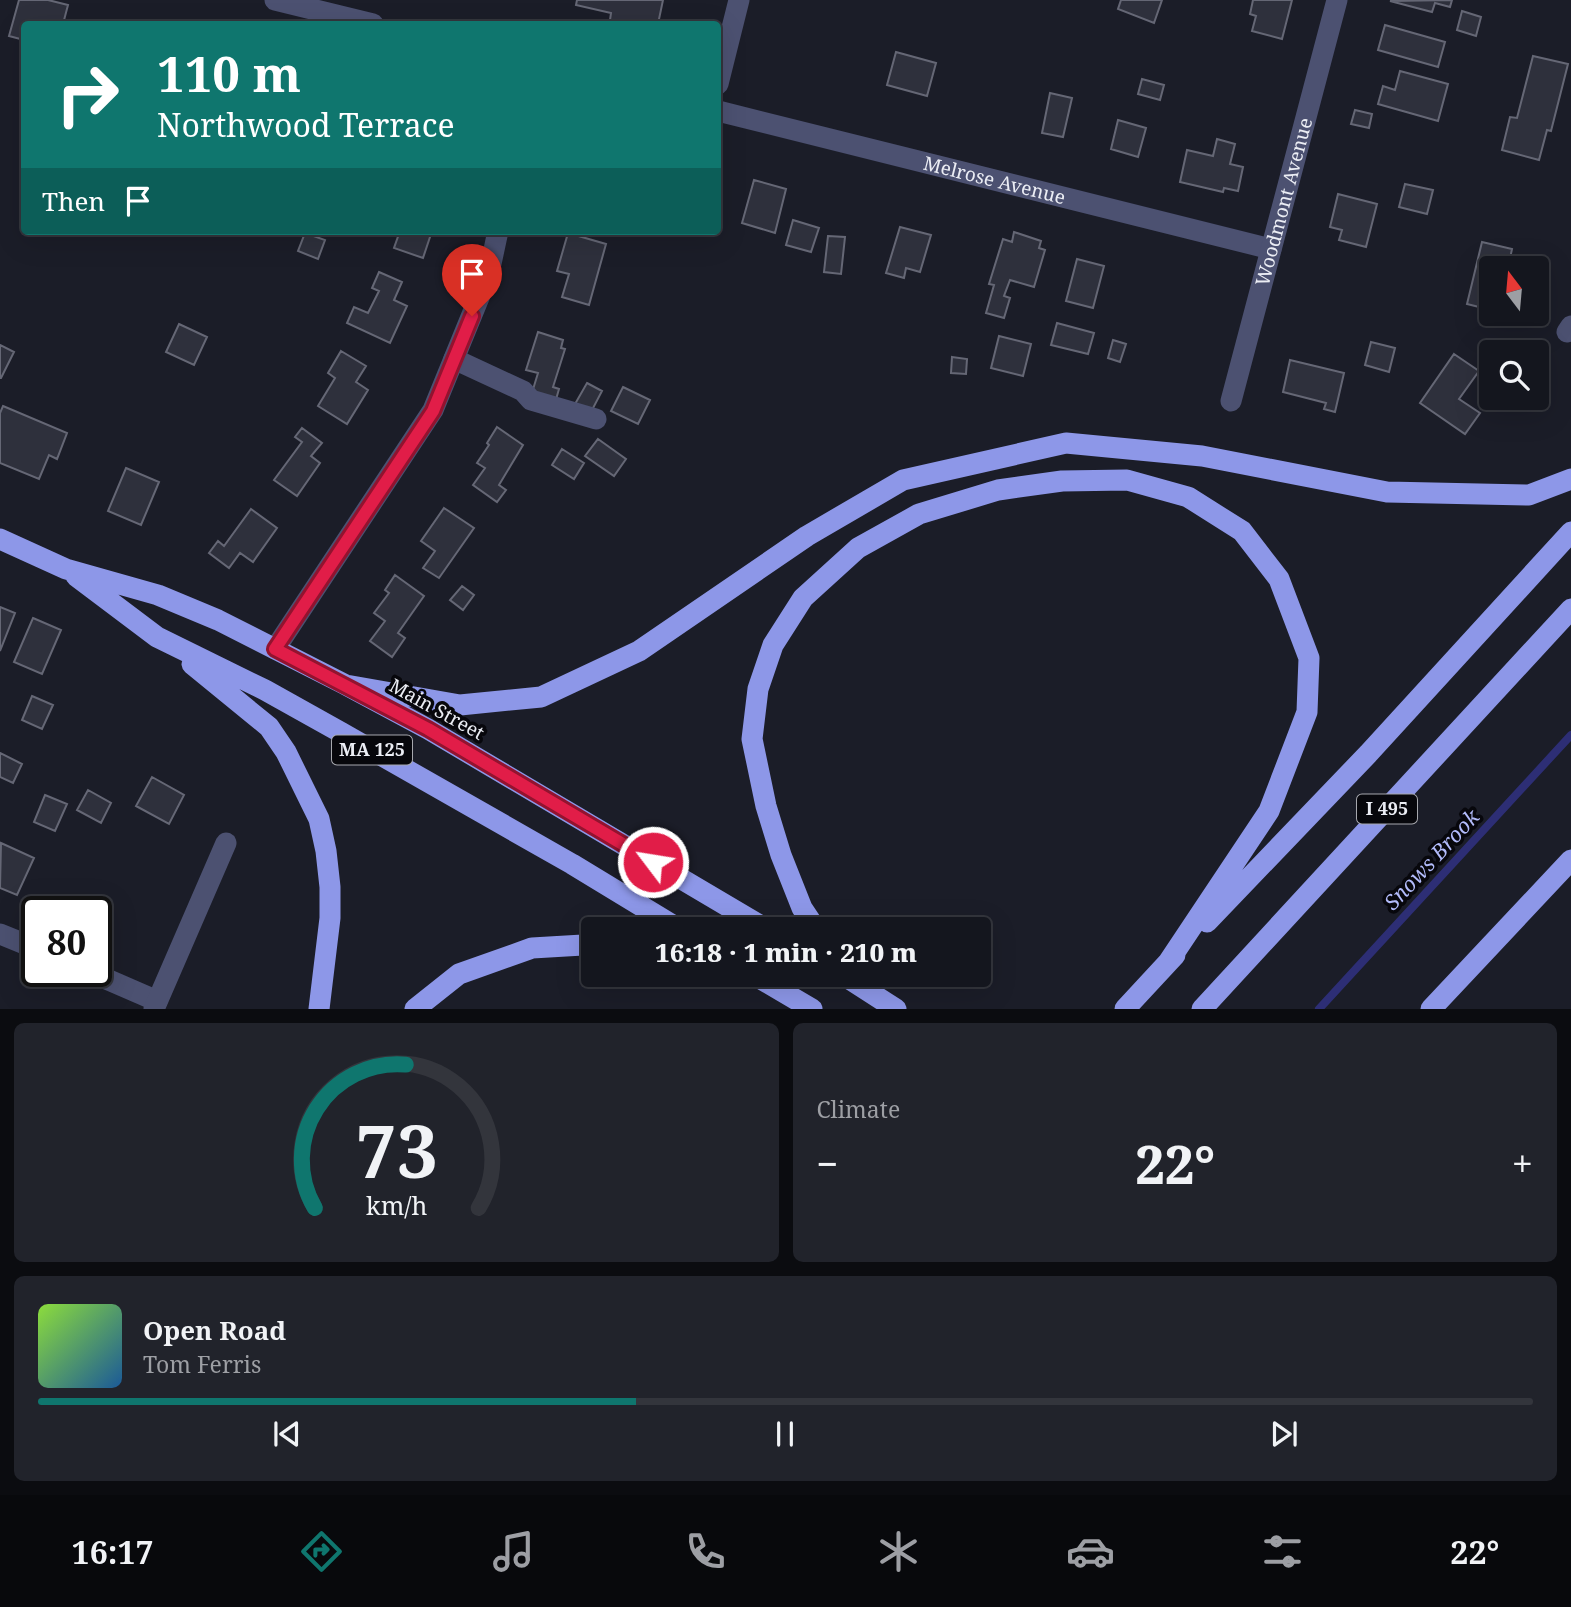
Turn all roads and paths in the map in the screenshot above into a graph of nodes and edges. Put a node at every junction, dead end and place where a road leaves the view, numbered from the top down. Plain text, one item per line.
1 (275, 0) edge
2 (739, 0) edge
3 (1337, 0) edge
4 (361, 21) edge
5 (721, 72) edge
6 (721, 112) edge
7 (497, 235) edge
8 (1271, 249) junction
9 (454, 359) junction
10 (1231, 401) dead end
11 (596, 419) dead end
12 (1571, 479) edge
13 (1571, 532) edge
14 (0, 539) edge
15 (66, 569) junction
16 (1571, 610) edge
17 (157, 637) junction
18 (275, 649) junction
19 (346, 685) junction
20 (226, 843) dead end
21 (1571, 860) edge
22 (659, 917) edge
23 (746, 917) edge
24 (808, 917) edge
25 (0, 934) edge
26 (21, 943) edge
27 (581, 945) edge
28 (1167, 964) junction
29 (112, 983) edge
30 (773, 987) edge
31 (862, 987) edge
32 (155, 1005) edge
33 (319, 1009) edge
34 (415, 1009) edge
35 (811, 1009) edge
36 (896, 1009) edge
37 (1125, 1009) edge
38 (1202, 1009) edge
39 (1431, 1009) edge

1 - 4 street
2 - 5 street
3 - 8 street, Woodmont Avenue
6 - 8 street, Melrose Avenue
7 - 9 street
8 - 10 street, Woodmont Avenue
9 - 11 street
9 - 18 street
12 - 19 highway
13 - 28 highway
14 - 15 highway, Main Street / MA 125
15 - 17 highway, Main Street / MA 125
15 - 18 highway, Main Street / MA 125
16 - 38 highway, I 495
17 - 22 highway, Main Street / MA 125
17 - 33 highway
18 - 19 highway, Main Street / MA 125
19 - 23 highway, Main Street / MA 125
20 - 32 street
21 - 39 highway
24 - 28 highway
25 - 26 street
27 - 34 highway
28 - 37 highway
29 - 32 street
30 - 35 highway
31 - 36 highway

